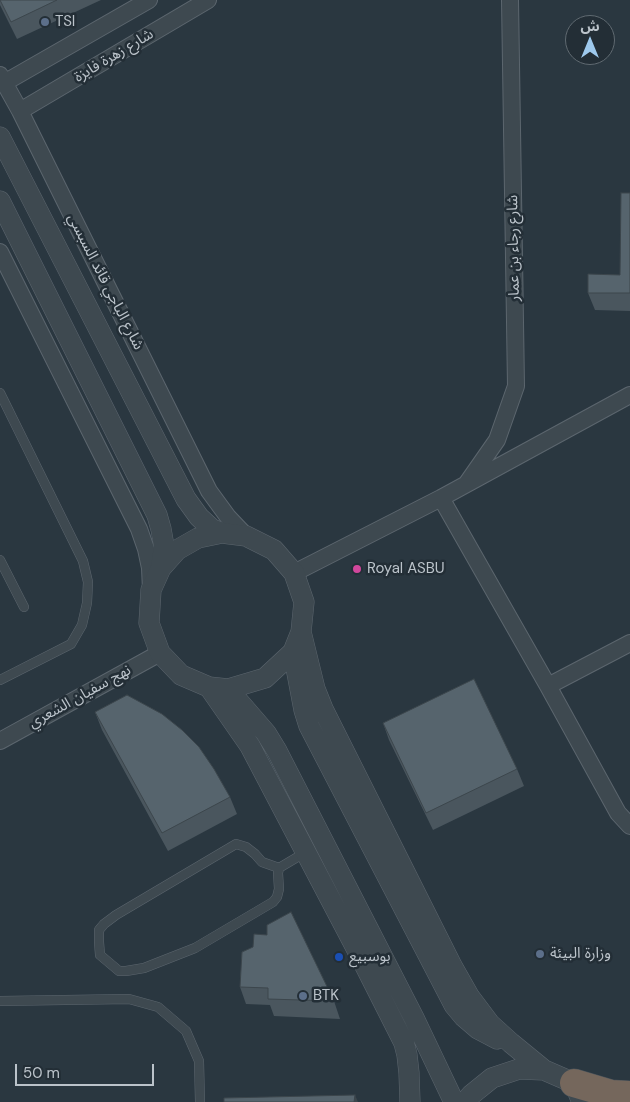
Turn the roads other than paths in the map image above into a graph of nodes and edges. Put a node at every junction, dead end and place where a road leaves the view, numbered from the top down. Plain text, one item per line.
1 (149, 0) edge
2 (208, 0) edge
3 (510, 0) edge
4 (2, 79) edge
5 (20, 111) junction
6 (0, 137) edge
7 (0, 201) edge
8 (0, 252) edge
9 (0, 393) edge
10 (630, 396) edge
11 (467, 483) junction
12 (441, 498) junction
13 (222, 533) junction
14 (246, 536) junction
15 (0, 560) edge
16 (161, 568) junction
17 (294, 573) junction
18 (151, 590) junction
19 (24, 607) dead end
20 (301, 632) junction
21 (630, 643) edge
22 (293, 652) junction
23 (160, 653) junction
24 (0, 680) edge
25 (548, 686) junction
26 (219, 688) junction
27 (0, 741) edge
28 (630, 826) edge
29 (306, 852) junction
30 (280, 868) junction
31 (0, 1001) edge
32 (511, 1043) junction
33 (544, 1070) junction
34 (578, 1093) edge
35 (630, 1095) edge
36 (200, 1102) edge
37 (410, 1102) edge
38 (454, 1102) edge
39 (465, 1102) edge

1 - 4 street, شارع زهرة فايزة
2 - 5 street, شارع زهرة فايزة
3 - 11 street, شارع رجاء بن عمار
4 - 5 street, شارع الباجي قائد السبسي
5 - 14 street, شارع الباجي قائد السبسي
6 - 13 street
7 - 16 street
8 - 18 street
9 - 24 lane
10 - 11 street
11 - 12 street
12 - 17 street
12 - 25 street
13 - 14 street
13 - 16 street
14 - 17 street
15 - 19 lane
16 - 18 street
17 - 20 street
18 - 23 street
20 - 22 street
20 - 32 street
21 - 25 street
22 - 26 street
22 - 32 street
23 - 26 street
23 - 27 street, نهج سفيان الشعري
25 - 28 street
26 - 29 street
26 - 38 street
29 - 30 lane
29 - 37 street
30 - 30 lane
31 - 36 lane
32 - 33 street
33 - 34 street
33 - 39 street
34 - 35 highway

